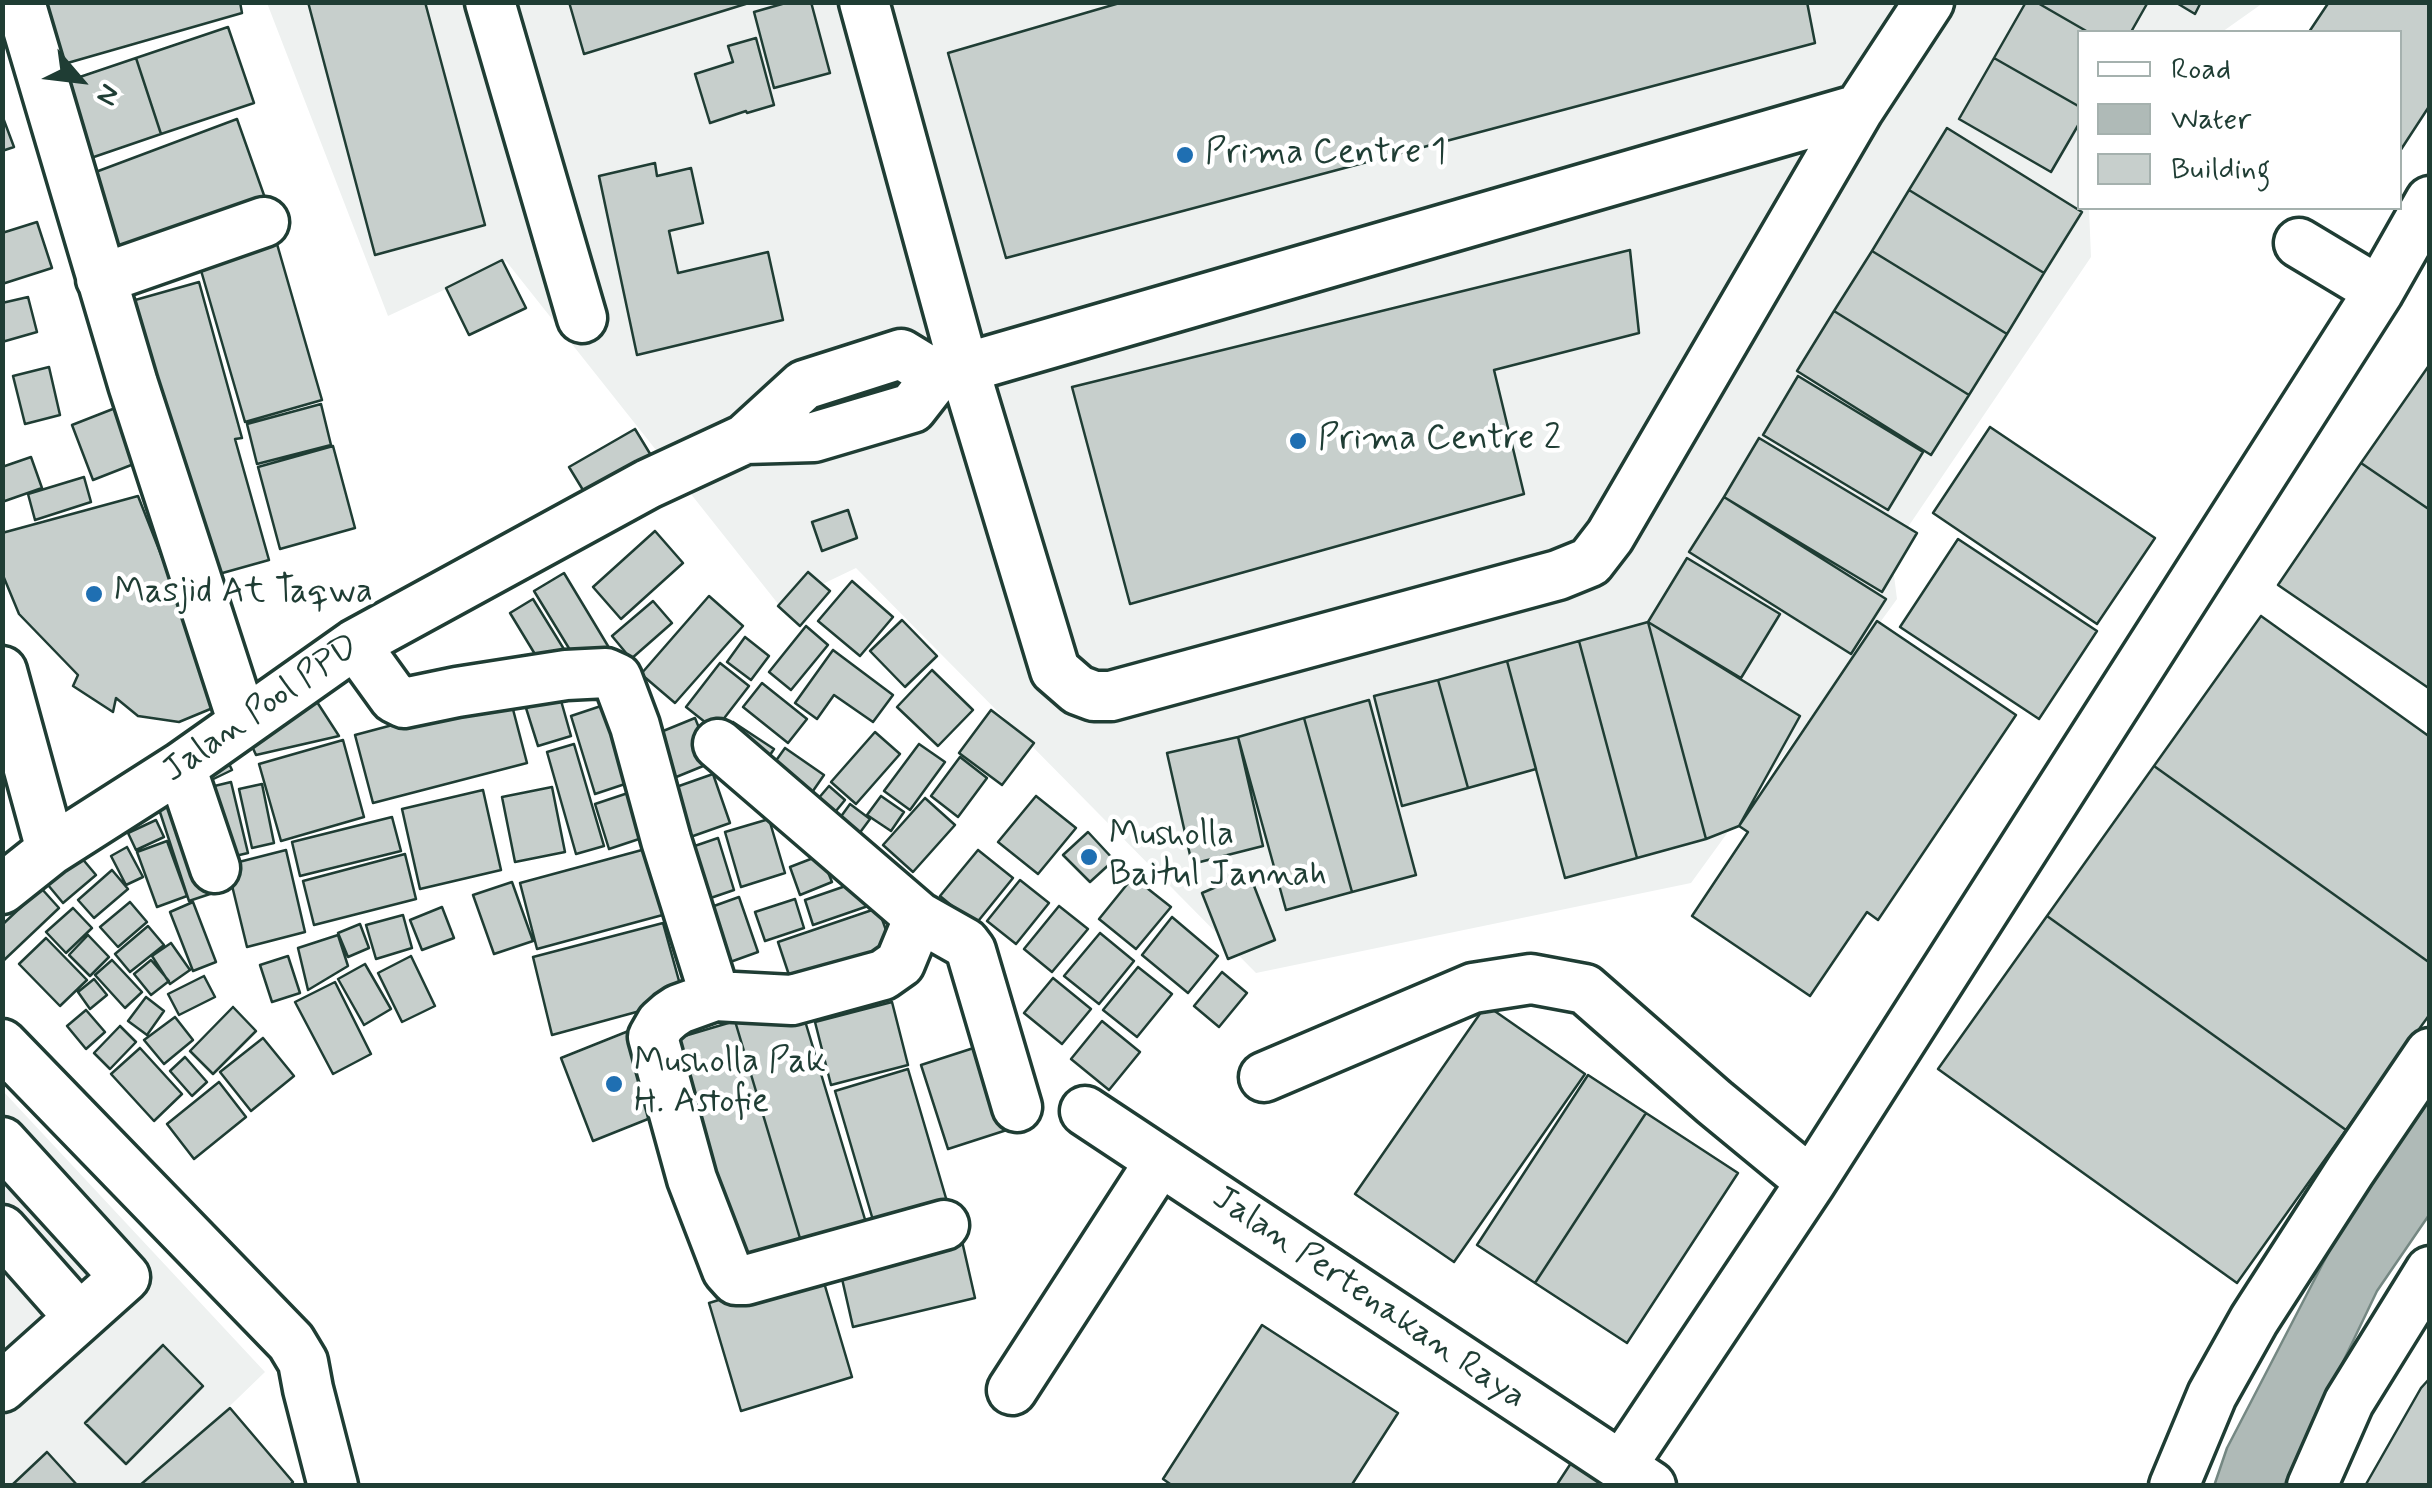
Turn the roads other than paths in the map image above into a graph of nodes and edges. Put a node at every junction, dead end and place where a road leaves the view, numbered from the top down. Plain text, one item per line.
1 (20, 2) edge
2 (490, 2) edge
3 (864, 2) edge
4 (1928, 2) edge
5 (1859, 109) junction
6 (2430, 201) edge
7 (264, 222) dead end
8 (2299, 243) dead end
9 (102, 280) junction
10 (2380, 291) junction
11 (582, 318) dead end
12 (951, 372) junction
13 (745, 440) junction
14 (356, 644) junction
15 (2, 671) edge
16 (243, 724) junction
17 (718, 744) dead end
18 (181, 768) junction
19 (51, 850) junction
20 (215, 868) dead end
21 (2, 889) edge
22 (919, 918) junction
23 (715, 996) junction
24 (2, 1044) edge
25 (2430, 1053) edge
26 (1264, 1077) dead end
27 (1017, 1107) dead end
28 (1085, 1111) dead end
29 (2, 1142) edge
30 (1160, 1161) junction
31 (1810, 1182) junction
32 (944, 1225) dead end
33 (2, 1230) edge
34 (2430, 1271) edge
35 (79, 1317) junction
36 (2, 1386) edge
37 (1012, 1390) dead end
38 (1636, 1476) edge
39 (333, 1486) edge
40 (2174, 1486) edge
41 (2312, 1486) edge

1 - 9 street
2 - 11 street
3 - 12 street
4 - 5 street
5 - 12 street
5 - 12 street
6 - 10 street
7 - 9 street
8 - 10 street
9 - 16 street
10 - 31 street
12 - 13 street, Jalan Pool PPD
12 - 13 street, Jalan Pool PPD
13 - 14 street, Jalan Pool PPD
14 - 16 street, Jalan Pool PPD
14 - 23 street
15 - 19 street
16 - 18 street, Jalan Pool PPD
17 - 22 street
18 - 19 street, Jalan Pool PPD
18 - 20 street
19 - 21 street, Jalan Pool PPD
22 - 23 street
22 - 27 street
23 - 32 street
24 - 39 street
25 - 40 street
26 - 31 street
28 - 30 street, Jalan Pertenakan Raya
29 - 35 street
30 - 37 street
30 - 38 street, Jalan Pertenakan Raya
31 - 38 street
33 - 35 street
34 - 41 street
35 - 36 street

